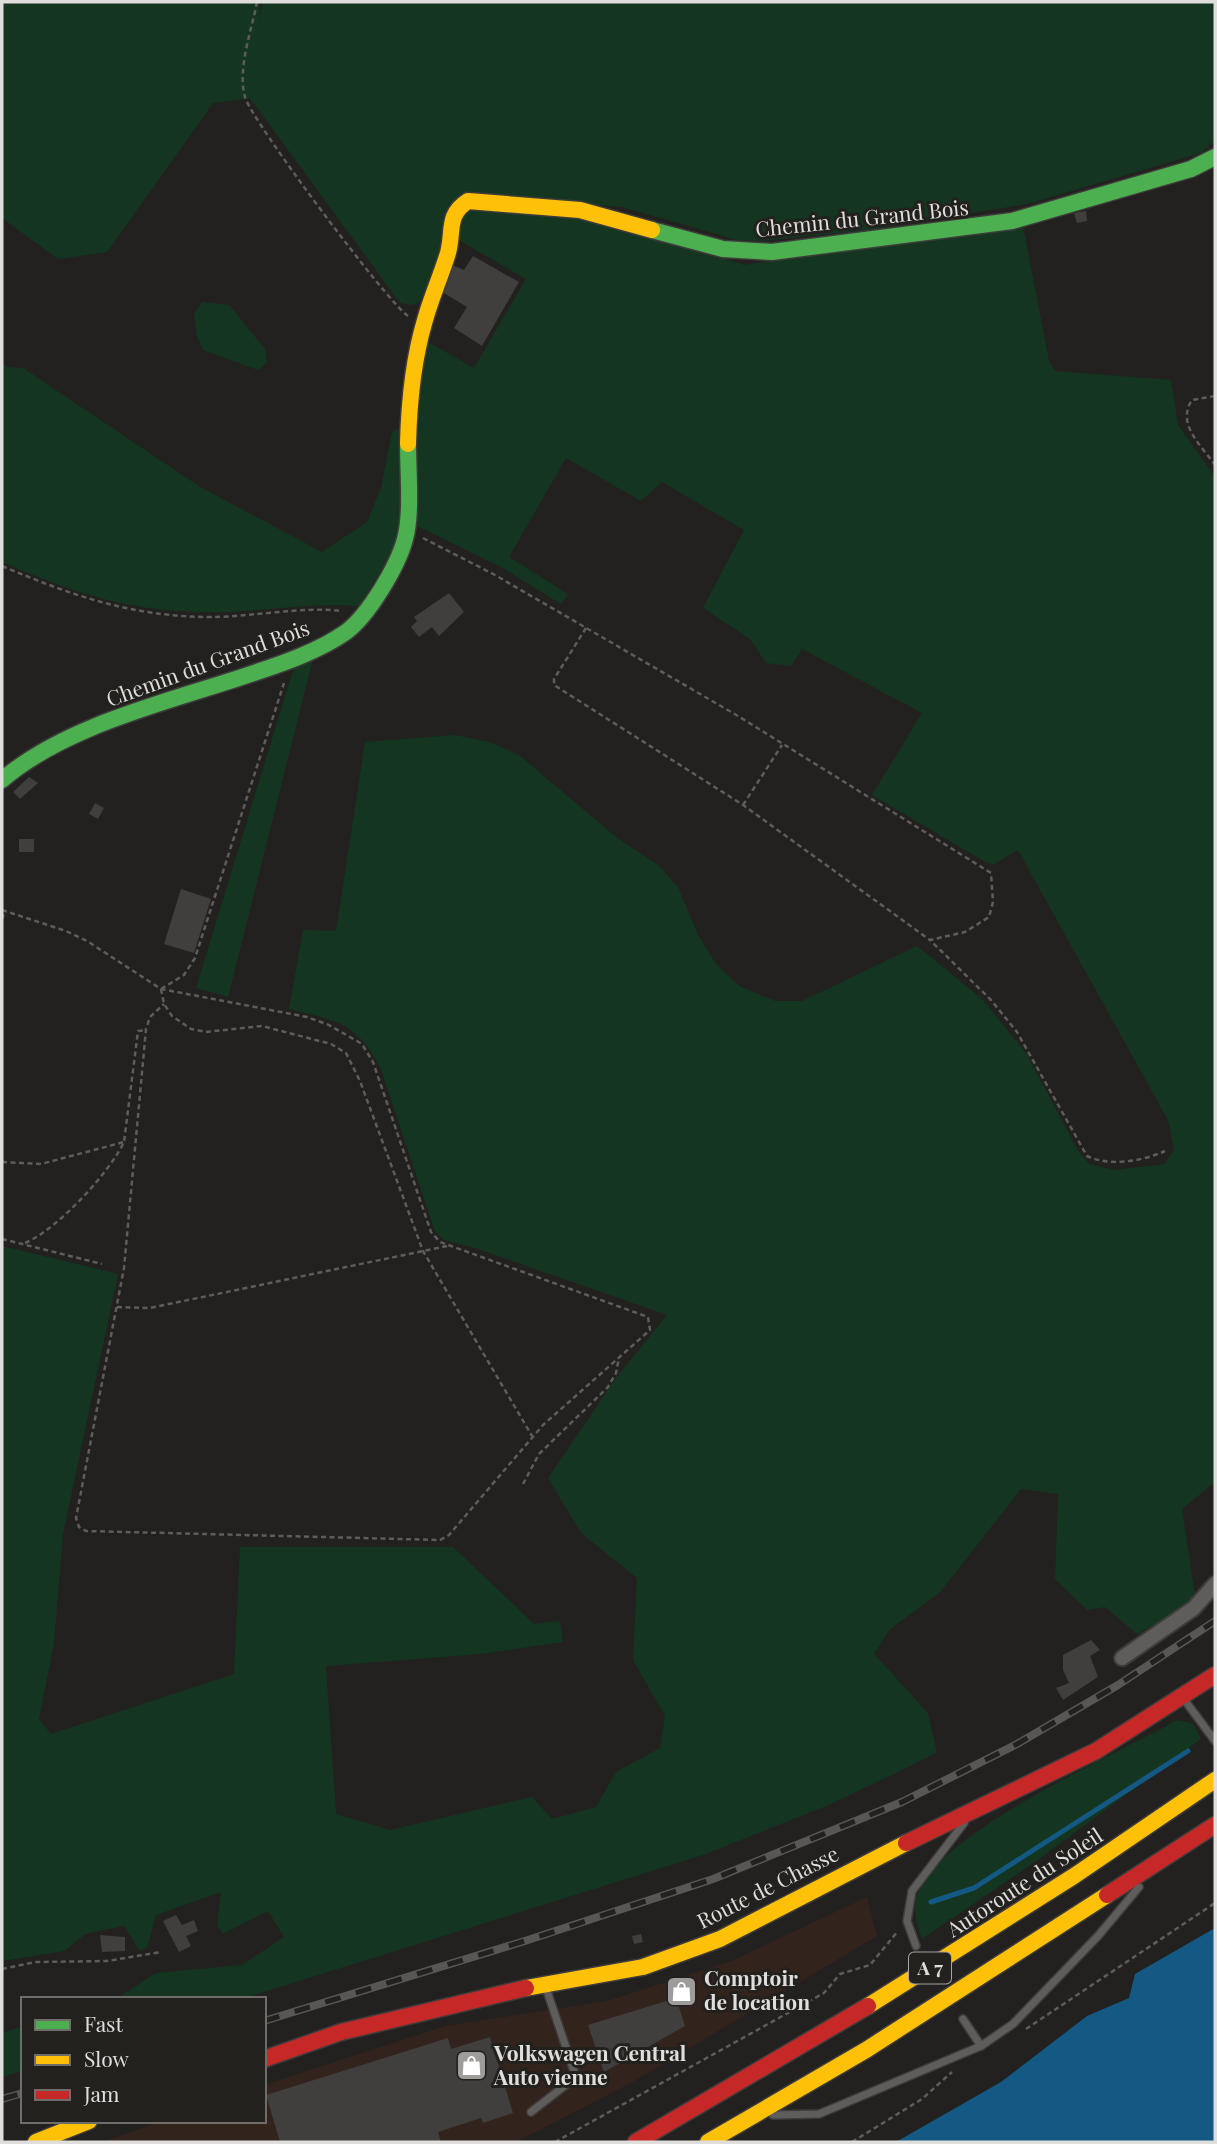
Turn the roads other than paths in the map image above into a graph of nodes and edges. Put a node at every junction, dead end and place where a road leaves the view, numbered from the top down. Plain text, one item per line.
1 (1215, 157) edge
2 (2, 780) edge
3 (1215, 1584) edge
4 (1122, 1658) dead end
5 (1215, 1675) edge
6 (1183, 1697) junction
7 (1215, 1741) edge
8 (1215, 1780) edge
9 (975, 1809) junction
10 (1215, 1825) edge
11 (1158, 1864) junction
12 (916, 1945) dead end
13 (545, 1984) junction
14 (963, 2019) dead end
15 (981, 2046) junction
16 (266, 2058) edge
17 (531, 2112) dead end
18 (755, 2116) junction
19 (84, 2123) edge
20 (36, 2142) edge
21 (636, 2142) edge
22 (708, 2142) edge

1 - 2 main road, Chemin du Grand Bois
3 - 4 street
5 - 6 main road, Route de Chasse
6 - 7 lane
6 - 9 main road, Route de Chasse
8 - 21 main road, Autoroute du Soleil / A 7
9 - 12 lane
9 - 13 main road, Route de Chasse
10 - 11 main road, A 7
11 - 15 lane
11 - 18 main road, A 7
13 - 16 main road, Route de Chasse
13 - 17 lane
14 - 15 lane
15 - 18 lane
18 - 22 main road, A 7
19 - 20 main road

